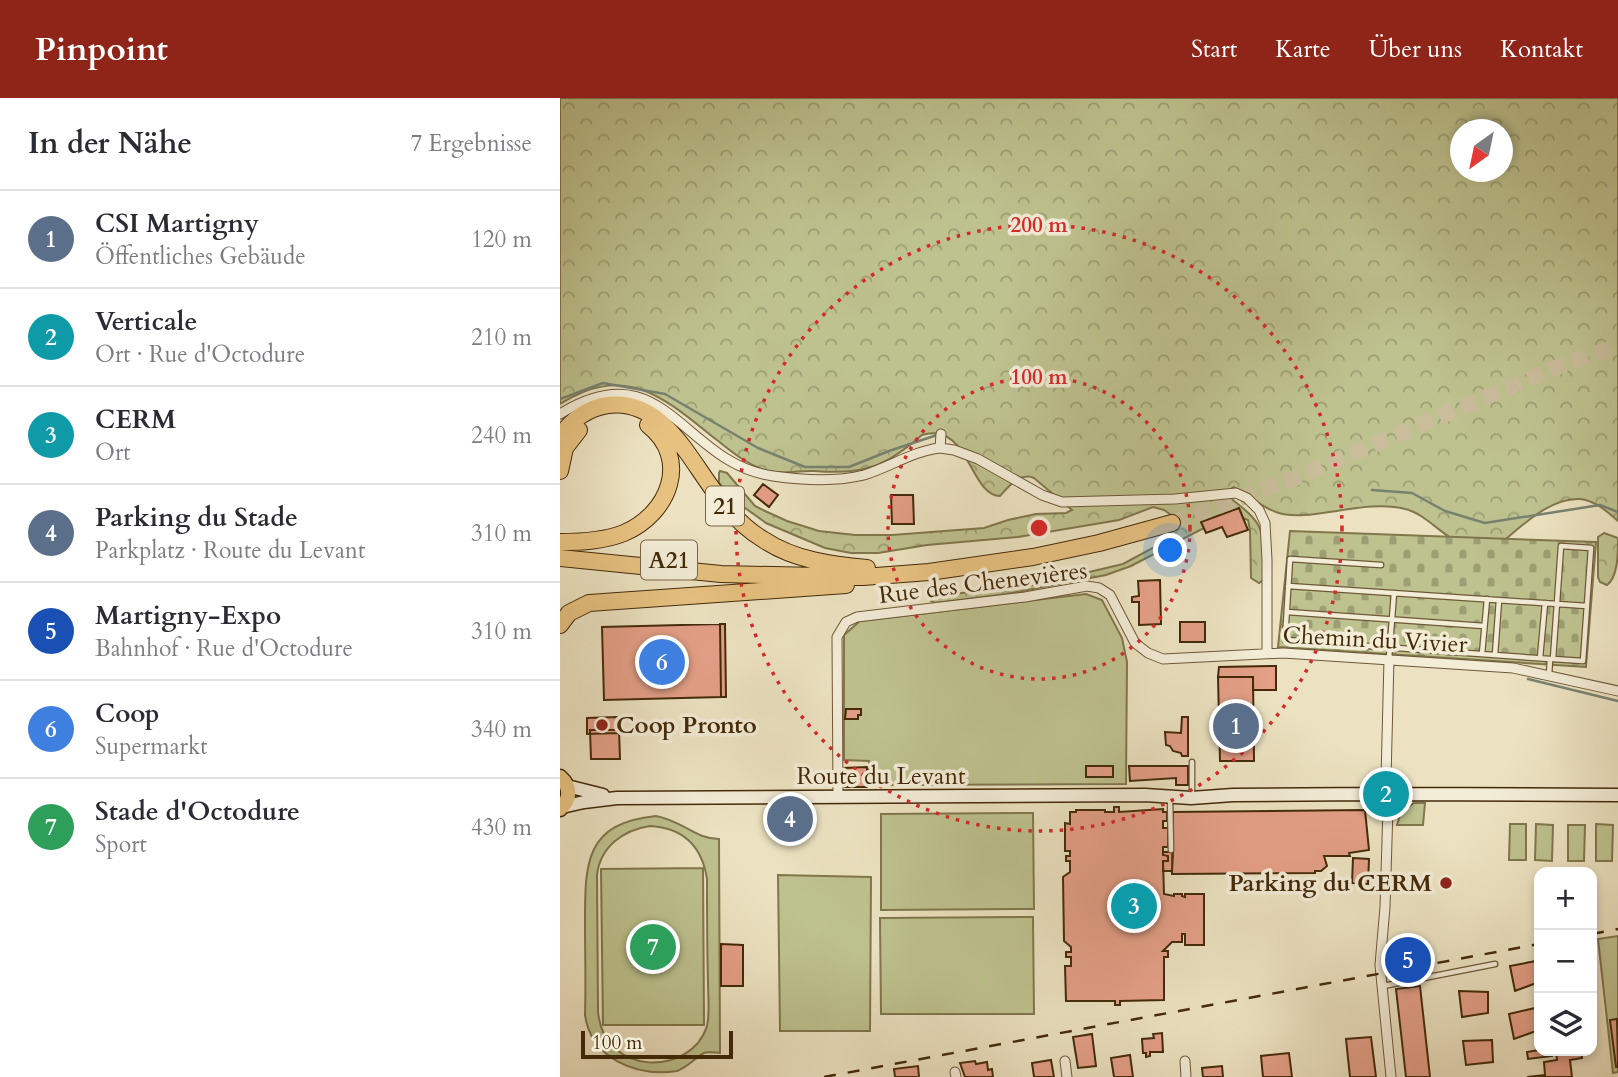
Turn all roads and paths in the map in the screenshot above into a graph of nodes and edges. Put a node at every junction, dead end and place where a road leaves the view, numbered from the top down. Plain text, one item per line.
1 (560, 414) edge
2 (941, 434) dead end
3 (560, 436) edge
4 (940, 448) junction
5 (560, 471) edge
6 (1172, 523) tunnel mouth
7 (560, 544) edge
8 (560, 558) edge
9 (1381, 565) dead end
10 (929, 572) junction
11 (778, 575) junction
12 (1288, 586) junction
13 (1395, 593) junction
14 (1487, 599) junction
15 (1499, 600) junction
16 (1545, 603) junction
17 (1557, 604) junction
18 (1587, 606) junction
19 (1287, 612) junction
20 (1392, 618) junction
21 (560, 625) edge
22 (1484, 626) junction
23 (1390, 648) junction
24 (1268, 653) junction
25 (1482, 654) junction
26 (1495, 655) junction
27 (1540, 658) junction
28 (1389, 659) junction
29 (1552, 659) junction
30 (1549, 674) junction
31 (1618, 691) edge
32 (1192, 762) dead end
33 (1386, 779) junction
34 (564, 781) edge
35 (1192, 792) junction
36 (1372, 794) junction
37 (1400, 794) junction
38 (1170, 795) junction
39 (1233, 795) junction
40 (1618, 795) edge
41 (838, 797) junction
42 (617, 798) junction
43 (1388, 807) junction
44 (561, 808) edge
45 (1171, 850) dead end
46 (1495, 964) dead end
47 (1382, 986) junction
48 (1185, 1061) dead end
49 (1065, 1062) dead end
50 (1067, 1077) edge
51 (1186, 1077) edge
52 (1391, 1077) edge

1 - 4 street
2 - 4 street
3 - 10 highway, 21
4 - 24 street, Chemin du Vivier
5 - 7 highway
6 - 10 highway, A21
7 - 11 highway, A21
8 - 11 highway, A21
9 - 12 lane
10 - 11 highway, A21
10 - 21 highway
12 - 13 lane
12 - 19 lane
13 - 14 lane
13 - 20 lane
14 - 15 lane
14 - 22 lane
15 - 16 lane
15 - 26 lane
16 - 17 lane
16 - 27 lane
17 - 18 lane
17 - 18 lane
17 - 29 lane
18 - 29 lane
19 - 20 lane
19 - 23 lane
20 - 22 lane
20 - 23 lane
22 - 25 lane
23 - 25 lane
23 - 28 lane
24 - 28 street, Chemin du Vivier
24 - 41 street, Rue des Chenevières
25 - 26 lane
26 - 27 lane
27 - 29 lane
28 - 30 street, Chemin du Vivier
28 - 33 street
29 - 30 lane
30 - 31 street, Chemin du Vivier
32 - 35 lane
33 - 36 street
33 - 37 street
34 - 42 street, Route du Levant
34 - 44 main road
35 - 38 street, Route du Levant
35 - 39 street, Route du Levant
36 - 39 street, Route du Levant
36 - 43 street
37 - 40 street
37 - 43 street
38 - 39 street, Route du Levant
38 - 41 street, Route du Levant
38 - 45 lane
41 - 42 street, Route du Levant
42 - 44 street, Route du Levant
43 - 47 street
46 - 47 lane
47 - 52 street
48 - 51 street
49 - 50 street

